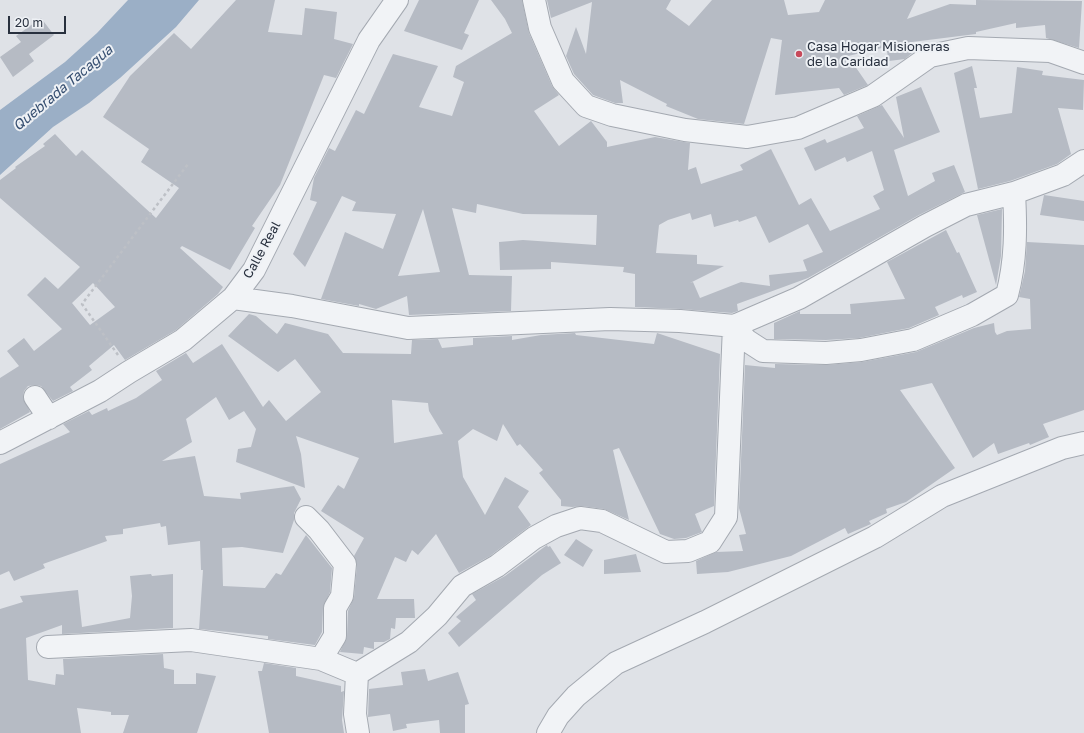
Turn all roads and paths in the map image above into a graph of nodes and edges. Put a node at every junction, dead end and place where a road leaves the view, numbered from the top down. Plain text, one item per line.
1 (397, 0) edge
2 (534, 0) edge
3 (1084, 63) edge
4 (1084, 161) edge
5 (188, 164) dead end
6 (1014, 193) junction
7 (233, 298) junction
8 (734, 326) junction
9 (129, 372) junction
10 (35, 397) dead end
11 (49, 418) junction
12 (0, 443) edge
13 (1084, 443) edge
14 (306, 517) dead end
15 (48, 646) dead end
16 (321, 659) junction
17 (357, 674) junction
18 (358, 733) edge
19 (548, 733) edge

1 - 7 street, Calle Real
2 - 3 street
4 - 6 street
5 - 9 path
6 - 8 street
6 - 8 street
7 - 8 street
7 - 9 street, Calle Real
8 - 17 street
9 - 11 street, Calle Real
10 - 11 street
11 - 12 street, Calle Real
13 - 19 street
14 - 16 street
15 - 16 street
16 - 17 street
17 - 18 street

